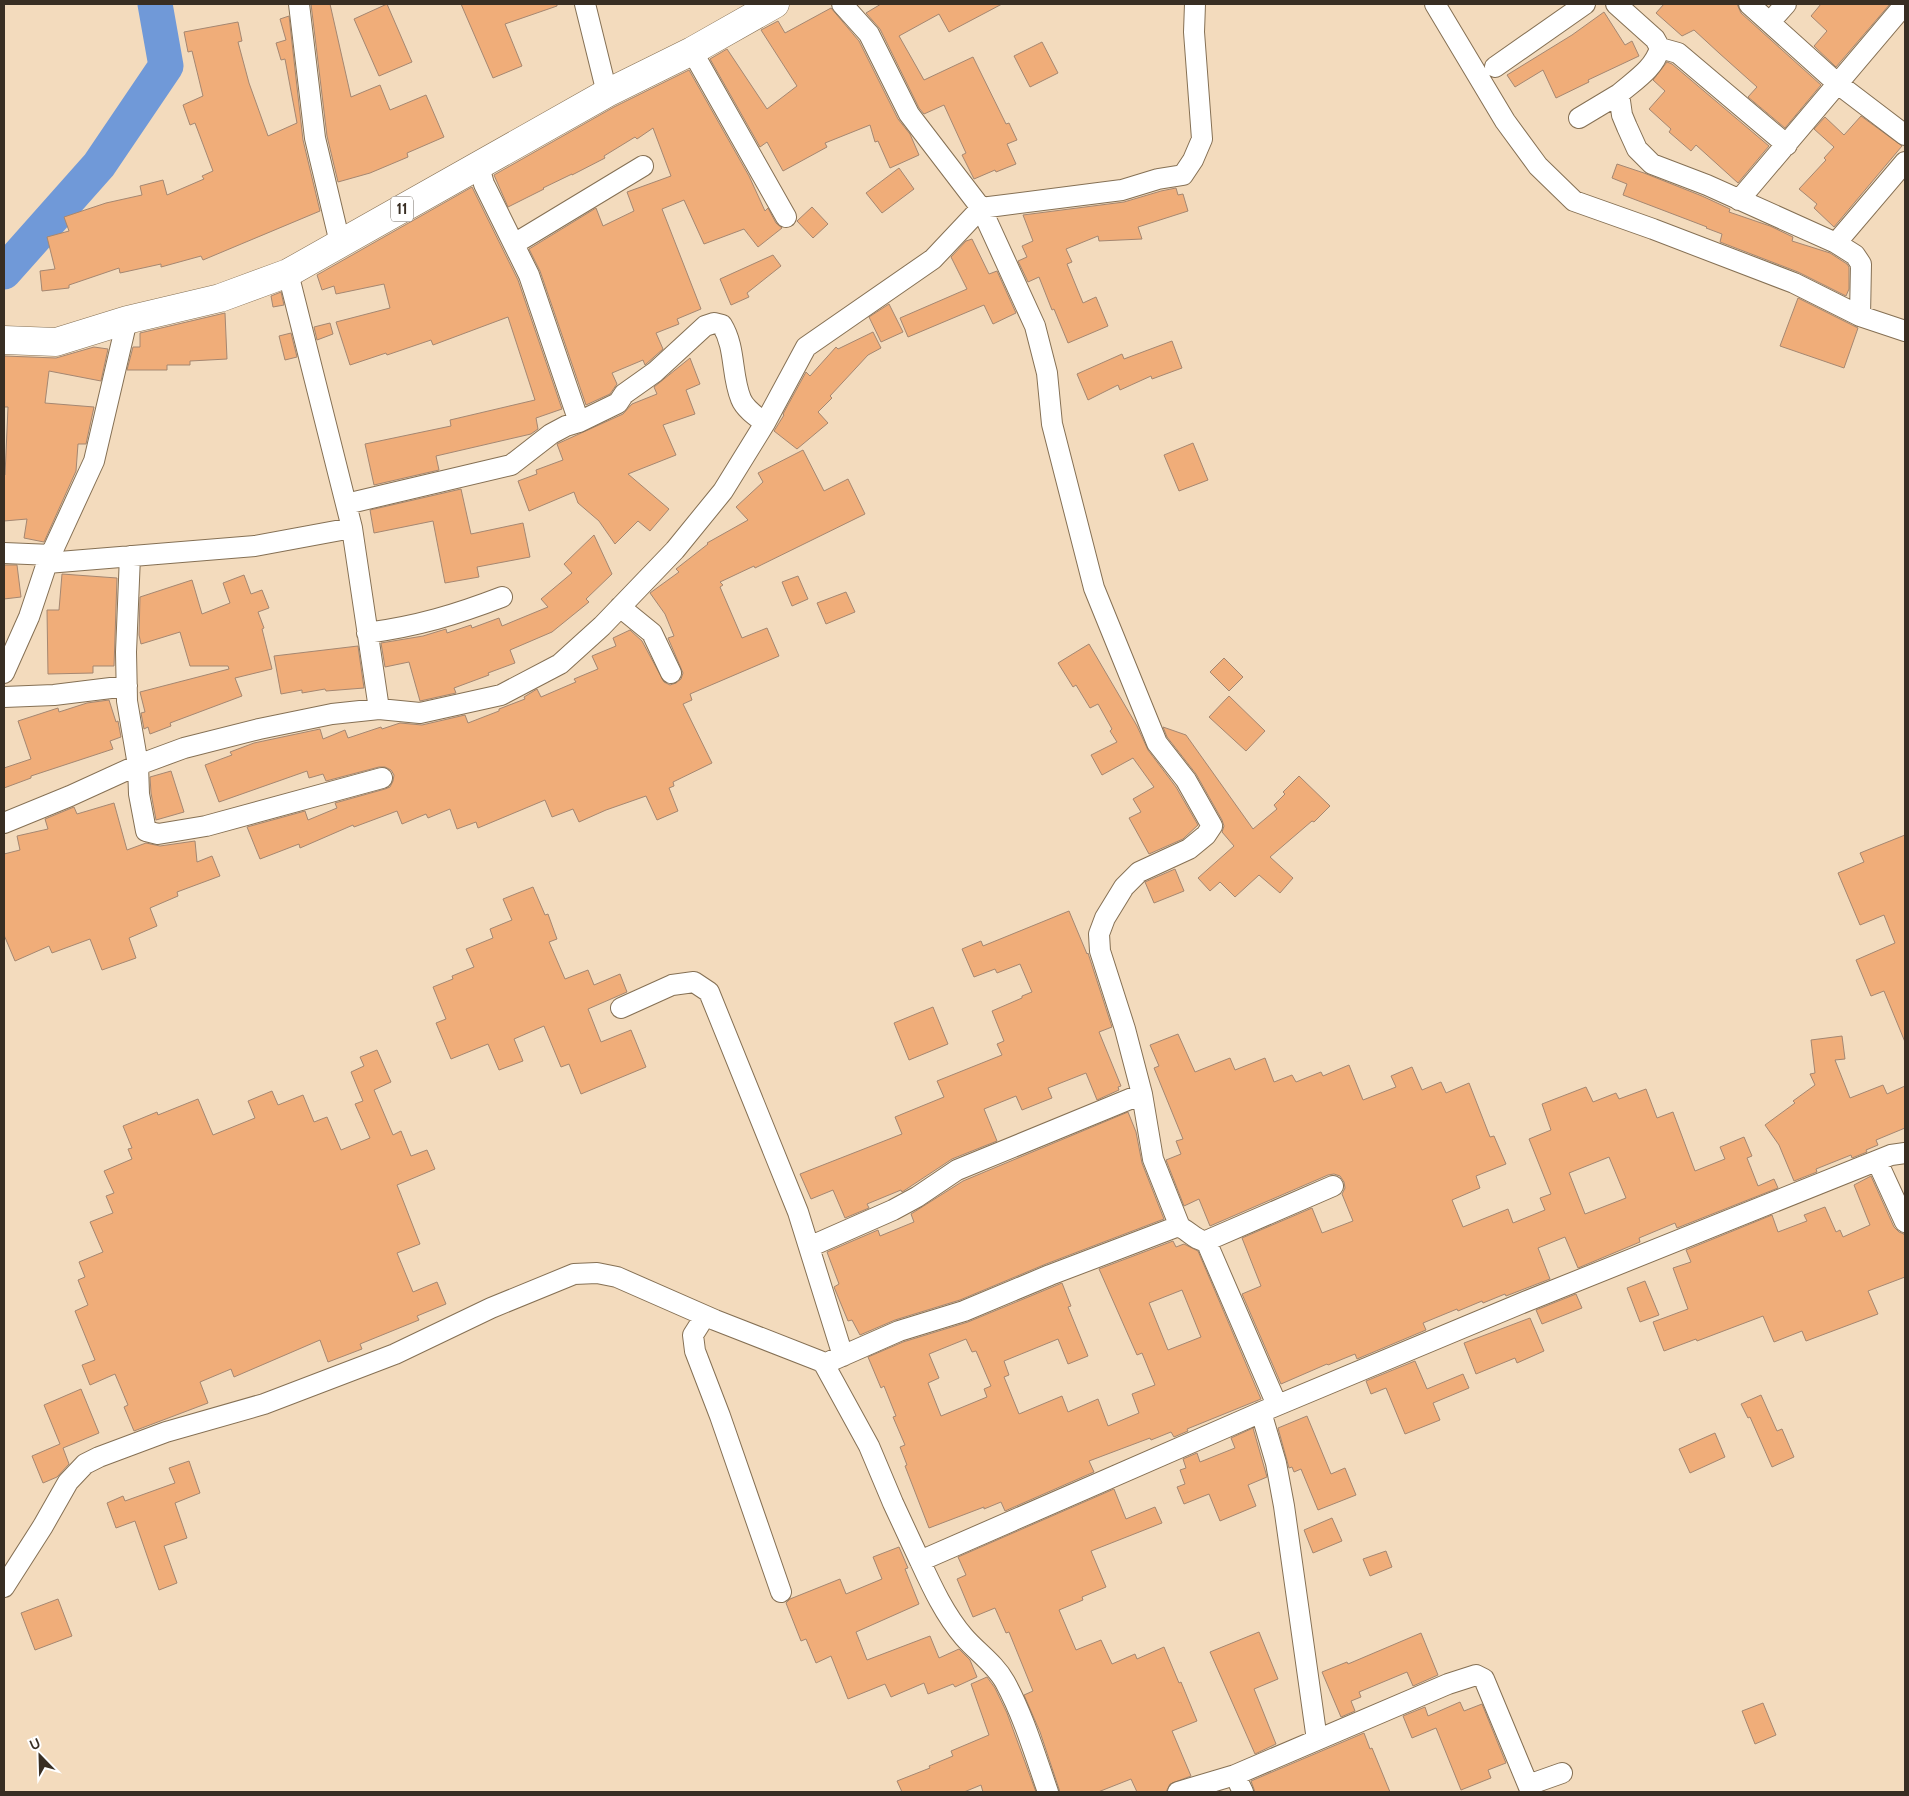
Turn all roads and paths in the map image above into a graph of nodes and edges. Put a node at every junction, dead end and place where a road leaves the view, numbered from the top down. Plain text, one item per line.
1 (300, 4) edge
2 (585, 4) edge
3 (775, 4) edge
4 (842, 4) edge
5 (1195, 4) edge
6 (1435, 4) edge
7 (1585, 4) edge
8 (1616, 4) edge
9 (1749, 4) edge
10 (1786, 4) edge
11 (1905, 4) edge
12 (1770, 22) junction
13 (1660, 48) junction
14 (692, 51) junction
15 (1495, 67) dead end
16 (1838, 84) junction
17 (607, 93) junction
18 (1619, 94) junction
19 (1579, 118) dead end
20 (1905, 135) edge
21 (1787, 145) junction
22 (1905, 162) edge
23 (642, 166) dead end
24 (479, 167) junction
25 (1905, 187) edge
26 (1881, 190) junction
27 (1740, 200) junction
28 (981, 208) junction
29 (786, 217) dead end
30 (340, 243) junction
31 (1836, 243) junction
32 (514, 244) junction
33 (288, 273) junction
34 (1860, 316) junction
35 (127, 320) junction
36 (1905, 331) edge
37 (4, 340) edge
38 (579, 422) junction
39 (765, 423) junction
40 (346, 504) junction
41 (352, 528) junction
42 (4, 553) edge
43 (130, 556) junction
44 (49, 559) junction
45 (502, 597) dead end
46 (620, 607) junction
47 (367, 633) junction
48 (4, 673) edge
49 (671, 673) dead end
50 (127, 686) junction
51 (4, 697) edge
52 (379, 709) junction
53 (138, 765) junction
54 (382, 778) dead end
55 (4, 823) edge
56 (621, 1008) dead end
57 (1142, 1094) junction
58 (1905, 1153) edge
59 (1877, 1161) junction
60 (1333, 1186) dead end
61 (1905, 1222) edge
62 (1180, 1226) junction
63 (1206, 1241) junction
64 (809, 1247) junction
65 (705, 1316) junction
66 (843, 1356) junction
67 (824, 1364) junction
68 (1269, 1409) junction
69 (920, 1561) junction
70 (4, 1587) edge
71 (781, 1592) dead end
72 (1317, 1740) junction
73 (1562, 1773) dead end
74 (1239, 1784) edge
75 (1529, 1788) edge
76 (1048, 1792) edge
77 (1178, 1792) edge

1 - 30 street
2 - 17 street
3 - 14 highway, 11
4 - 28 street
5 - 28 street
6 - 34 street
7 - 15 street
8 - 13 street
9 - 12 street
10 - 12 street
11 - 16 street
12 - 16 street
13 - 18 street
13 - 21 street
14 - 17 highway, 11
14 - 29 street
16 - 20 street
16 - 21 street
17 - 24 highway, 11
18 - 19 street
18 - 27 street
21 - 27 street
22 - 26 street
23 - 32 street
24 - 30 highway, 11
24 - 32 street
25 - 26 street
26 - 31 street
27 - 31 street
28 - 39 street
28 - 57 street
30 - 33 highway, 11
31 - 34 street
32 - 38 street
33 - 35 highway, 11
33 - 40 street
34 - 36 street
35 - 37 highway, 11
35 - 44 street
38 - 39 street
38 - 40 street
39 - 46 street
40 - 41 street
41 - 43 street
41 - 47 street
42 - 44 street
43 - 44 street
43 - 50 street
44 - 48 street
45 - 47 street
46 - 49 street
46 - 52 street
47 - 52 street
50 - 51 street
50 - 53 street
52 - 53 street
53 - 54 street
53 - 55 street
56 - 64 street
57 - 62 street
57 - 64 street
58 - 59 street
59 - 61 street
59 - 68 street
60 - 63 street
62 - 63 street
62 - 66 street
63 - 68 street
64 - 66 street
65 - 67 street
65 - 70 street
65 - 71 street
66 - 67 street
67 - 69 street
68 - 69 street
68 - 72 street
69 - 76 street
72 - 74 street
72 - 75 street
73 - 75 street
74 - 77 street

